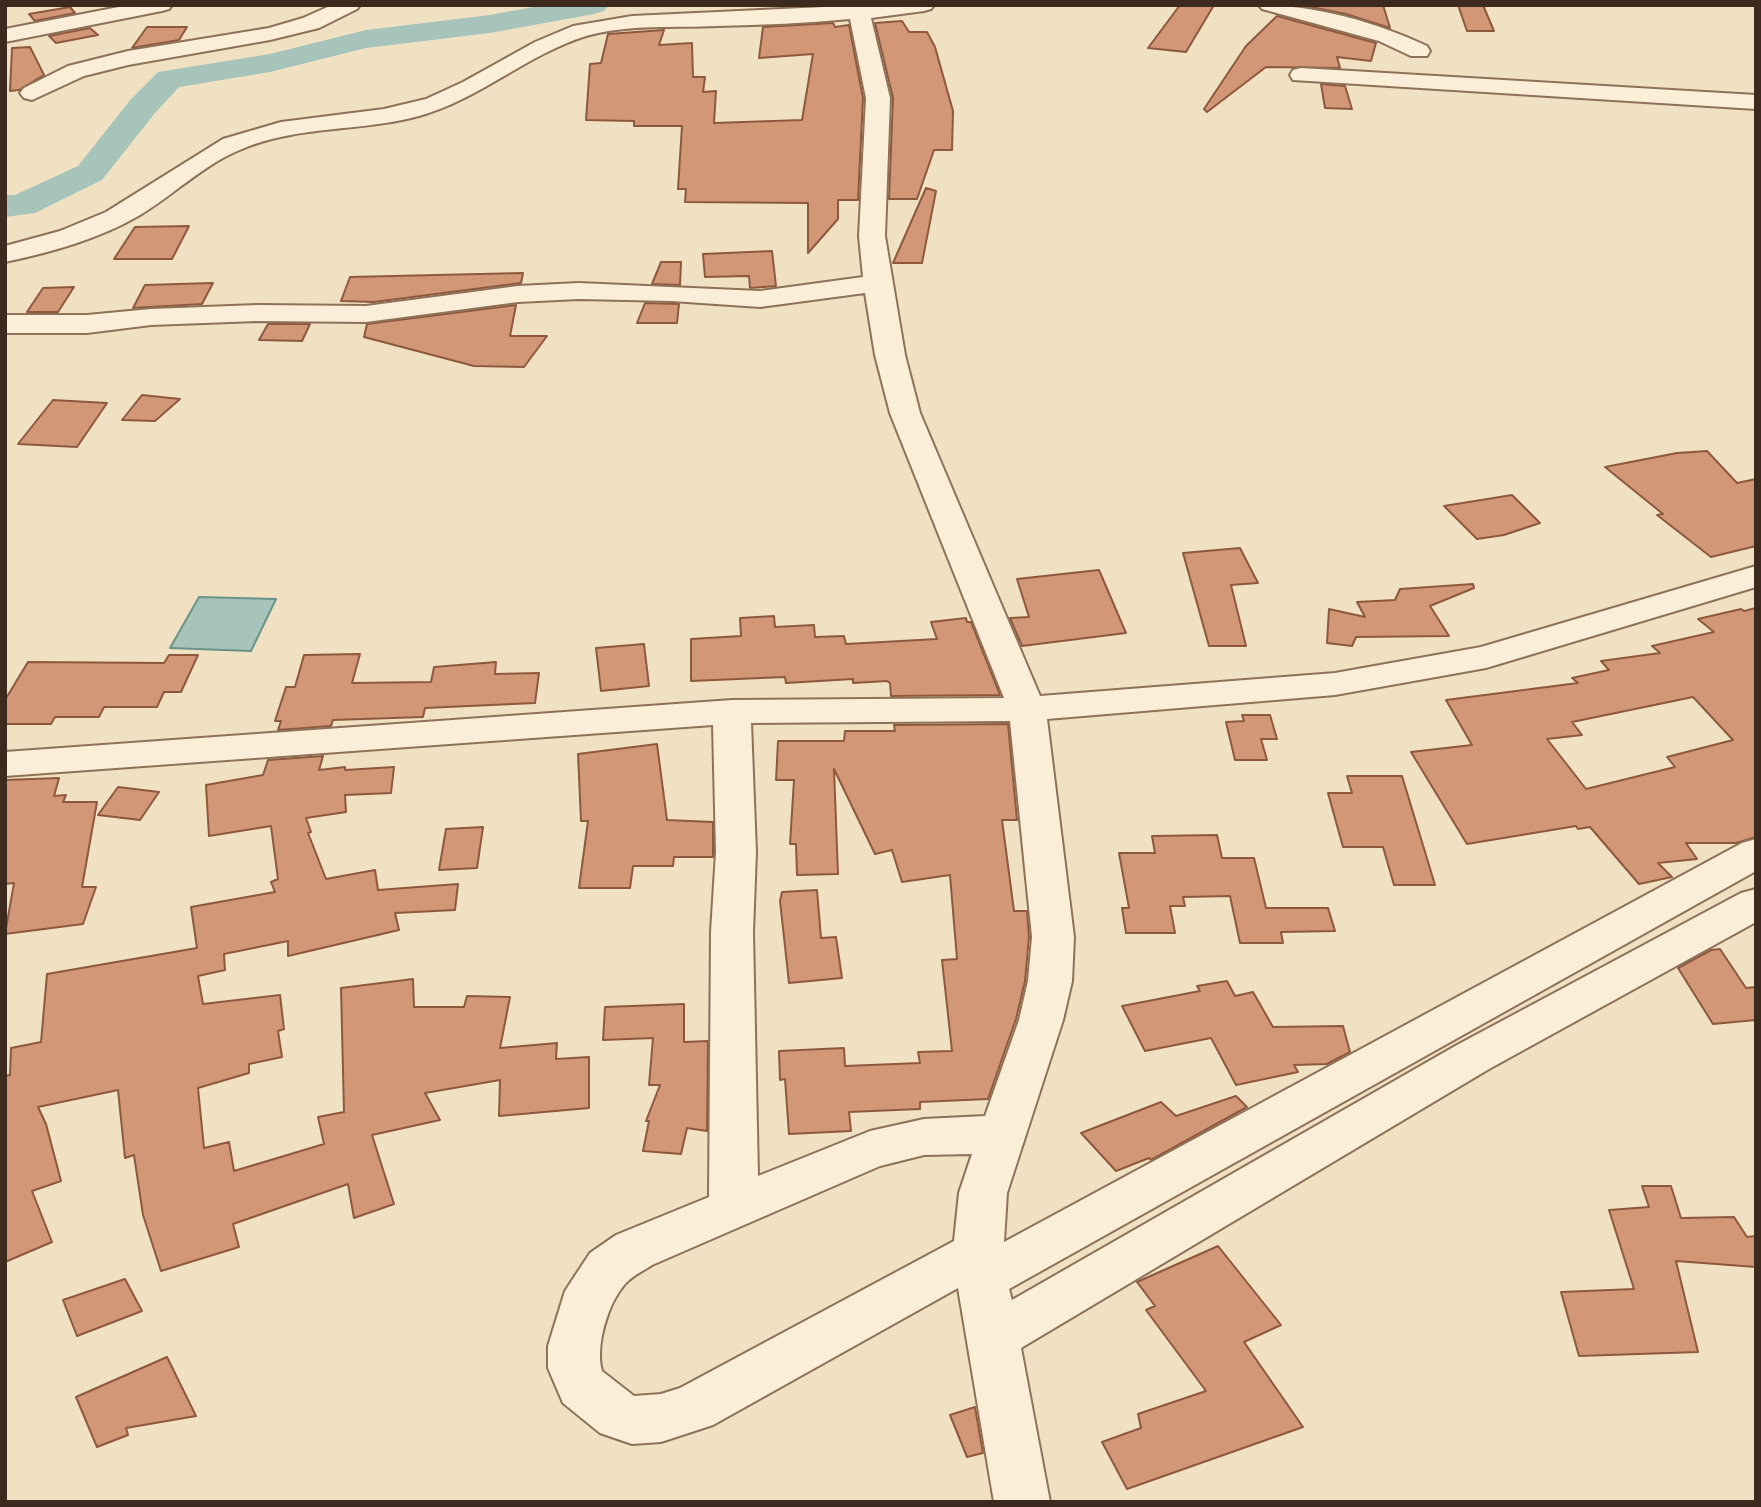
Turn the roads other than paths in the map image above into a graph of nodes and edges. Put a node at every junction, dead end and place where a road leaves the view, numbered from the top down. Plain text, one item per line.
1 (78, 5) edge
2 (162, 5) edge
3 (350, 5) edge
4 (924, 5) edge
5 (1269, 5) edge
6 (118, 14) junction
7 (860, 14) junction
8 (5, 36) edge
9 (1419, 51) dead end
10 (1301, 75) dead end
11 (32, 93) dead end
12 (1756, 102) edge
13 (5, 254) edge
14 (877, 283) junction
15 (5, 324) edge
16 (1756, 576) edge
17 (1027, 709) junction
18 (732, 712) junction
19 (5, 764) edge
20 (1756, 853) edge
21 (1756, 903) edge
22 (1653, 936) junction
23 (1003, 1134) junction
24 (734, 1208) junction
25 (985, 1296) junction
26 (1022, 1502) edge

1 - 6 street
2 - 6 street
3 - 11 street
4 - 7 street
5 - 9 street
6 - 8 street
7 - 13 street
7 - 14 street
10 - 12 street
14 - 15 street
14 - 17 street
16 - 17 street
17 - 18 street
17 - 23 street
18 - 19 street
18 - 24 street
20 - 22 street
21 - 22 street
22 - 25 street
22 - 25 street
23 - 24 street
23 - 25 street
24 - 25 street
25 - 26 street

